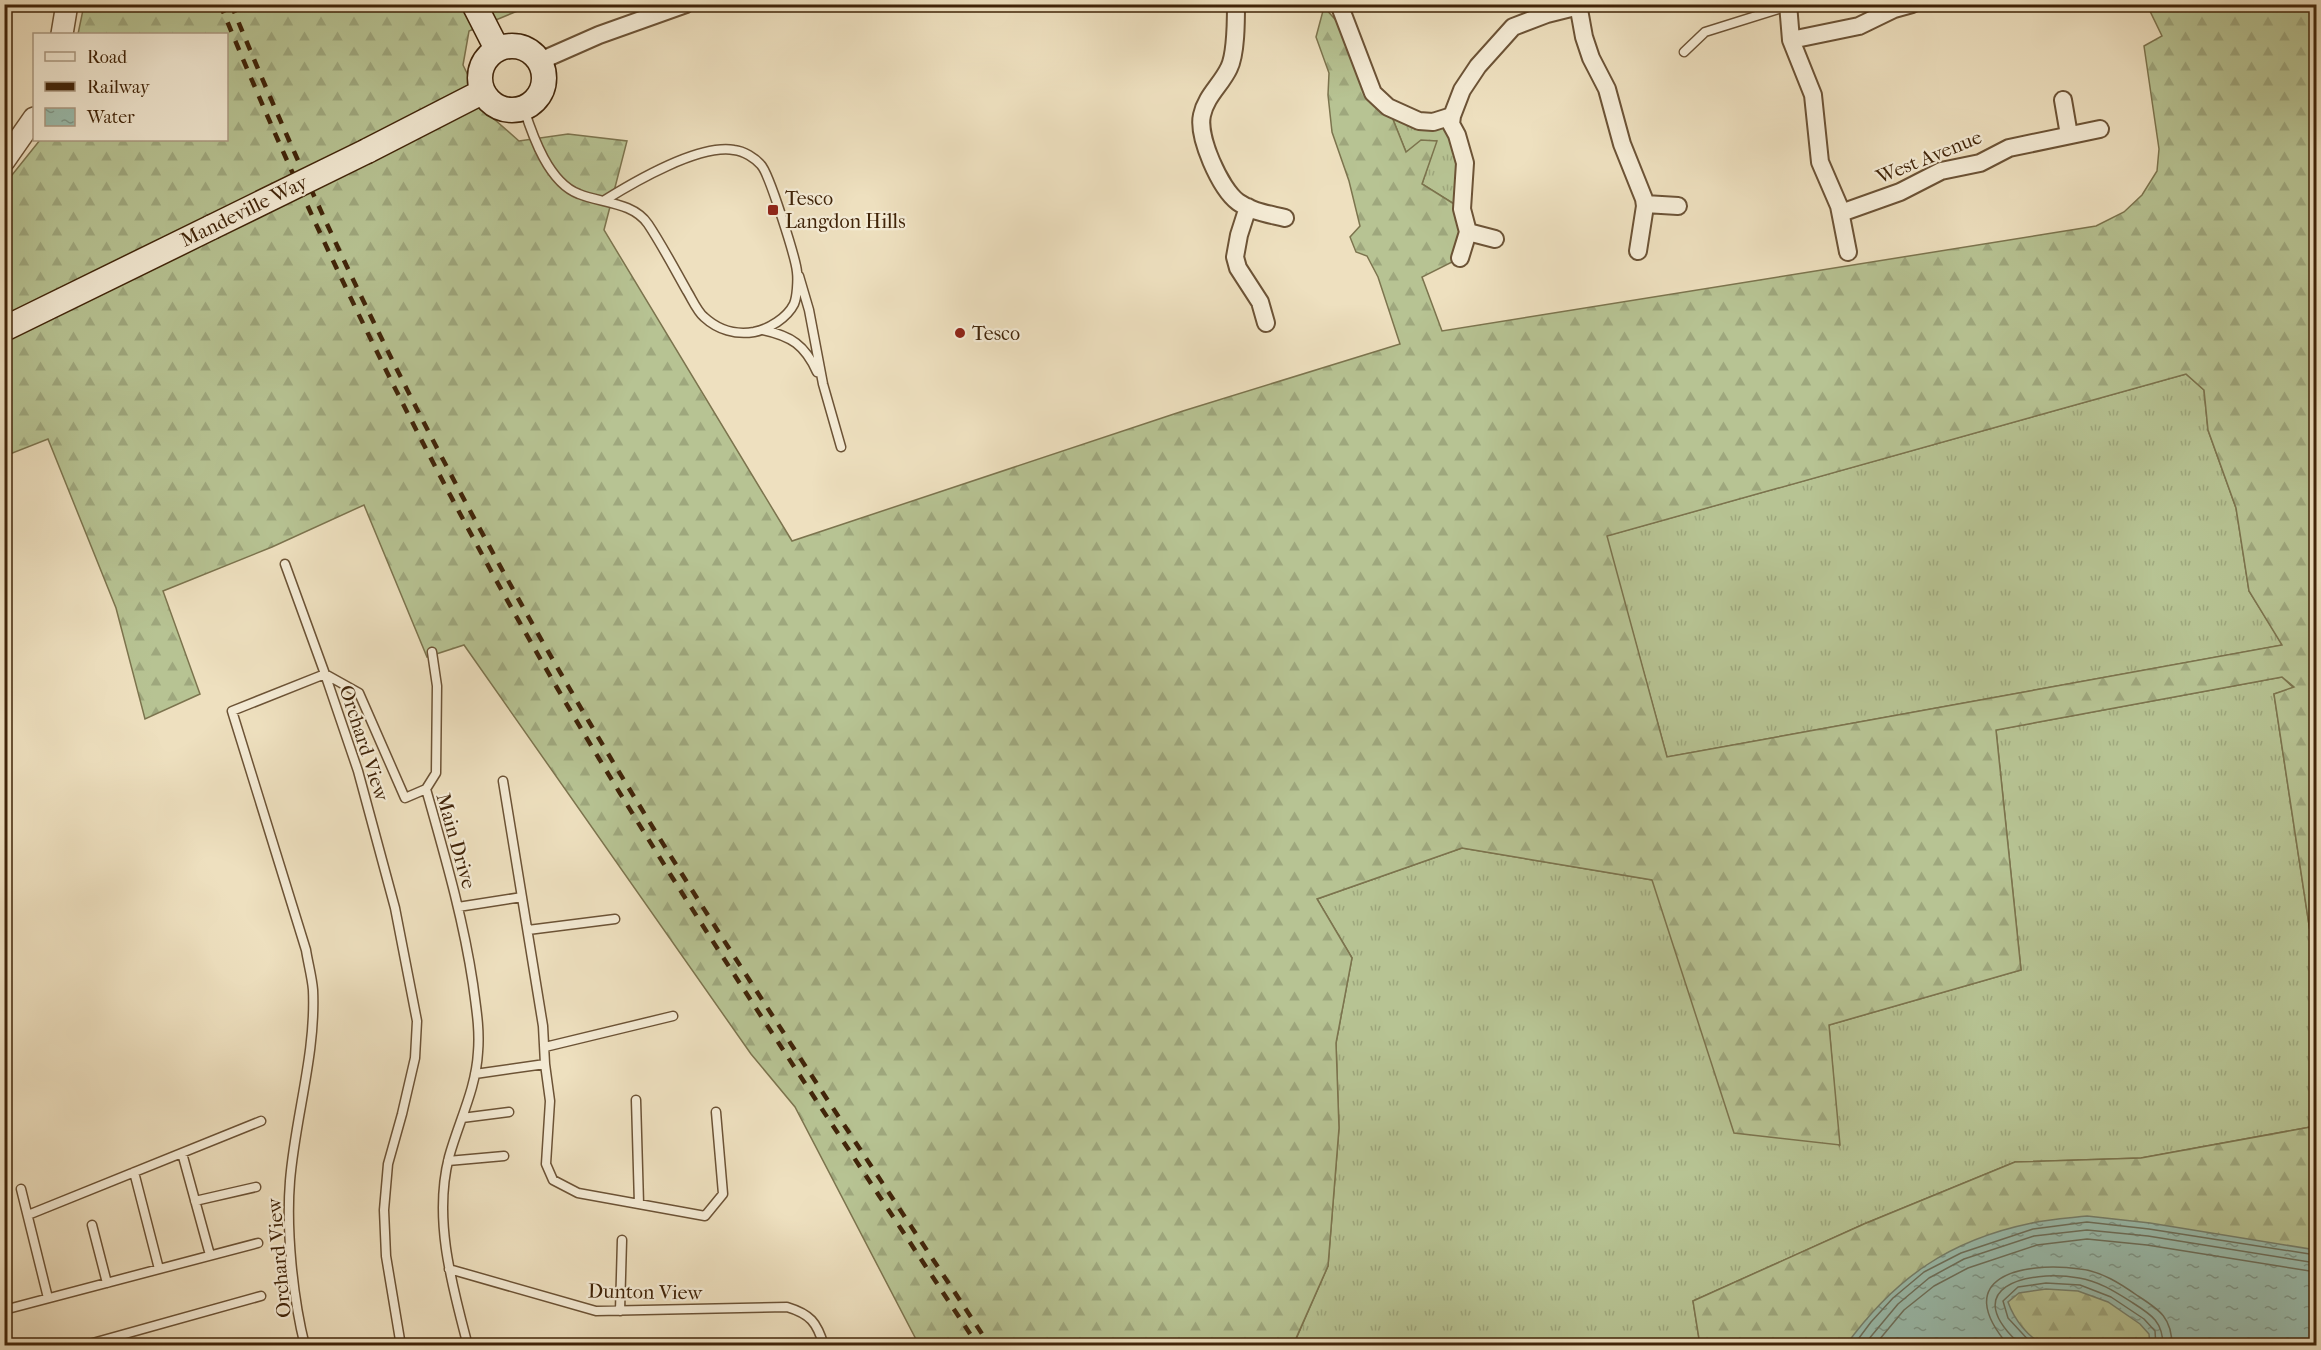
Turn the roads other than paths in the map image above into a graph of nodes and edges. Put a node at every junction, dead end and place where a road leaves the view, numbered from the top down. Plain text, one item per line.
1 (67, 4) edge
2 (474, 4) edge
3 (686, 4) edge
4 (1236, 4) edge
5 (1339, 4) edge
6 (1912, 4) edge
7 (1579, 5) edge
8 (1788, 5) edge
9 (63, 33) edge
10 (1791, 40) junction
11 (497, 49) junction
12 (1684, 52) dead end
13 (540, 61) junction
14 (482, 92) junction
15 (2063, 100) dead end
16 (524, 109) junction
17 (1452, 116) junction
18 (33, 119) edge
19 (2100, 129) dead end
20 (2069, 135) junction
21 (4, 161) edge
22 (605, 200) junction
23 (1645, 204) junction
24 (1678, 206) dead end
25 (1248, 207) junction
26 (1841, 213) junction
27 (1285, 218) dead end
28 (1468, 232) junction
29 (1495, 239) dead end
30 (1638, 251) dead end
31 (1848, 252) dead end
32 (1460, 258) dead end
33 (797, 272) junction
34 (1266, 323) dead end
35 (4, 329) edge
36 (763, 330) junction
37 (823, 384) junction
38 (841, 447) dead end
39 (285, 564) dead end
40 (432, 652) dead end
41 (325, 674) junction
42 (503, 781) dead end
43 (426, 789) junction
44 (522, 897) junction
45 (458, 907) junction
46 (615, 919) dead end
47 (528, 930) junction
48 (673, 1016) dead end
49 (544, 1047) junction
50 (545, 1064) junction
51 (476, 1074) junction
52 (636, 1100) dead end
53 (508, 1112) dead end
54 (716, 1112) dead end
55 (462, 1118) junction
56 (261, 1120) dead end
57 (182, 1153) junction
58 (504, 1156) dead end
59 (448, 1161) junction
60 (134, 1172) junction
61 (256, 1187) dead end
62 (21, 1189) dead end
63 (195, 1201) junction
64 (639, 1204) junction
65 (28, 1215) junction
66 (92, 1225) dead end
67 (622, 1240) dead end
68 (258, 1243) dead end
69 (210, 1256) junction
70 (159, 1269) junction
71 (449, 1269) junction
72 (107, 1283) junction
73 (261, 1296) dead end
74 (48, 1298) junction
75 (4, 1310) edge
76 (620, 1311) junction
77 (82, 1346) edge
78 (305, 1346) edge
79 (401, 1346) edge
80 (468, 1346) edge
81 (824, 1346) edge

1 - 9 street
2 - 11 main road
3 - 13 street
4 - 25 street
5 - 17 street
6 - 10 street
7 - 17 street
7 - 23 street
8 - 10 street
8 - 12 lane
10 - 26 street
11 - 13 main road
11 - 14 main road
13 - 16 main road
14 - 16 main road
14 - 35 main road, Mandeville Way, bridge
15 - 20 street
16 - 22 lane
17 - 28 street
18 - 21 street
19 - 20 street, West Avenue
20 - 26 street, West Avenue
22 - 33 lane
22 - 36 lane
23 - 24 street
23 - 30 street
25 - 27 street
25 - 34 street
26 - 31 street
28 - 29 street
28 - 32 street
33 - 36 lane
33 - 37 lane
36 - 37 lane
37 - 38 lane
39 - 41 lane
40 - 43 lane
41 - 43 lane, Main Drive
41 - 78 lane, Orchard View
41 - 79 lane, Orchard View
42 - 44 lane
43 - 45 lane, Main Drive
44 - 45 lane
44 - 47 lane
45 - 51 lane, Main Drive
46 - 47 lane
47 - 49 lane
48 - 49 lane
49 - 50 lane
50 - 51 lane
50 - 64 lane
51 - 55 lane, Main Drive
52 - 64 lane
53 - 55 lane
54 - 64 lane
55 - 59 lane, Main Drive
56 - 57 lane
57 - 60 lane
57 - 63 lane
58 - 59 lane
59 - 71 lane, Main Drive
60 - 65 lane
60 - 70 lane
61 - 63 lane
62 - 65 lane
63 - 69 lane
65 - 74 lane
66 - 72 lane
67 - 76 lane
68 - 69 lane
69 - 70 lane
70 - 72 lane
71 - 76 lane, Dunton View
71 - 80 lane, Main Drive
72 - 74 lane
73 - 77 lane
74 - 75 lane
76 - 81 lane, Dunton View

